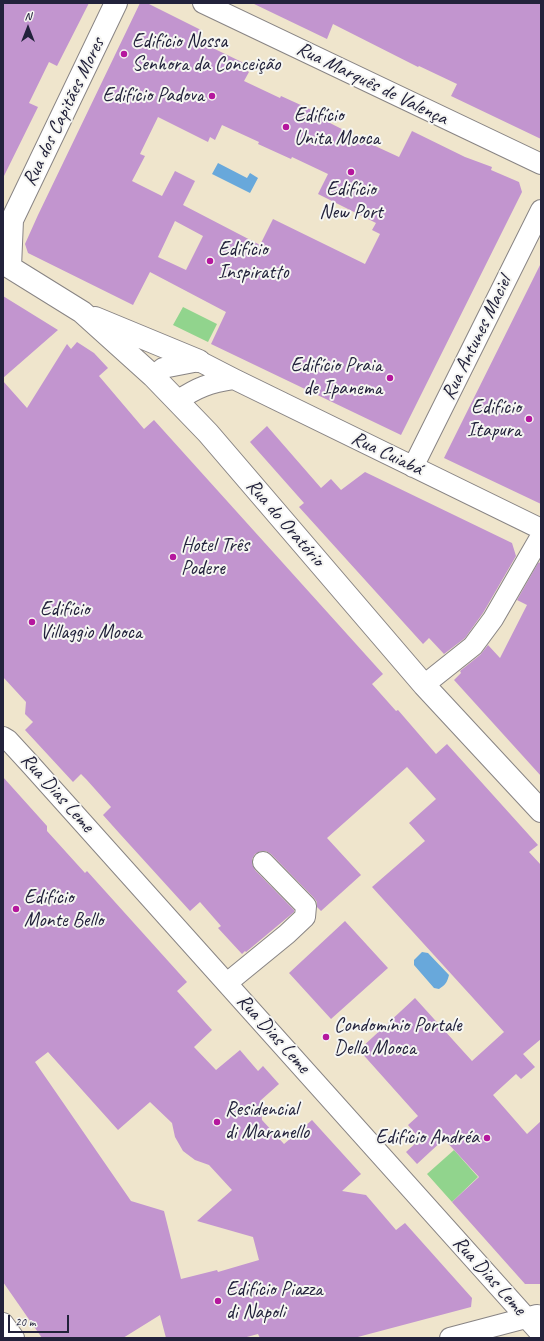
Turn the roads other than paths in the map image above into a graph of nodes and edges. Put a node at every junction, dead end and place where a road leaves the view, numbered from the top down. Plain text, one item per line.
1 (116, 3) edge
2 (203, 3) edge
3 (541, 164) edge
4 (541, 210) edge
5 (7, 222) edge
6 (7, 265) edge
7 (82, 312) junction
8 (199, 361) junction
9 (153, 376) junction
10 (234, 379) junction
11 (177, 401) junction
12 (413, 467) junction
13 (541, 529) edge
14 (541, 536) edge
15 (424, 685) junction
16 (3, 737) edge
17 (539, 804) edge
18 (263, 862) dead end
19 (227, 983) junction
20 (534, 1316) edge
21 (3, 1323) edge
22 (541, 1334) edge
23 (14, 1338) edge
24 (450, 1338) edge

1 - 5 street, Rua dos Capitães Mores
2 - 3 street, Rua Marquês de Valença
4 - 12 street, Rua Antunes Maciel
5 - 6 street, Rua dos Capitães Mores
6 - 7 street, Rua do Oratório
7 - 8 street
7 - 9 street, Rua do Oratório
8 - 9 street
8 - 10 street, Rua Cuiabá
9 - 11 street, Rua do Oratório
10 - 11 street
10 - 12 street, Rua Cuiabá
11 - 15 street, Rua do Oratório
12 - 13 street, Rua Cuiabá
14 - 15 street
15 - 17 street, Rua do Oratório
16 - 19 street, Rua Dias Leme
18 - 19 street
19 - 20 street, Rua Dias Leme
20 - 22 street, Rua Dias Leme
20 - 24 street
21 - 23 street

